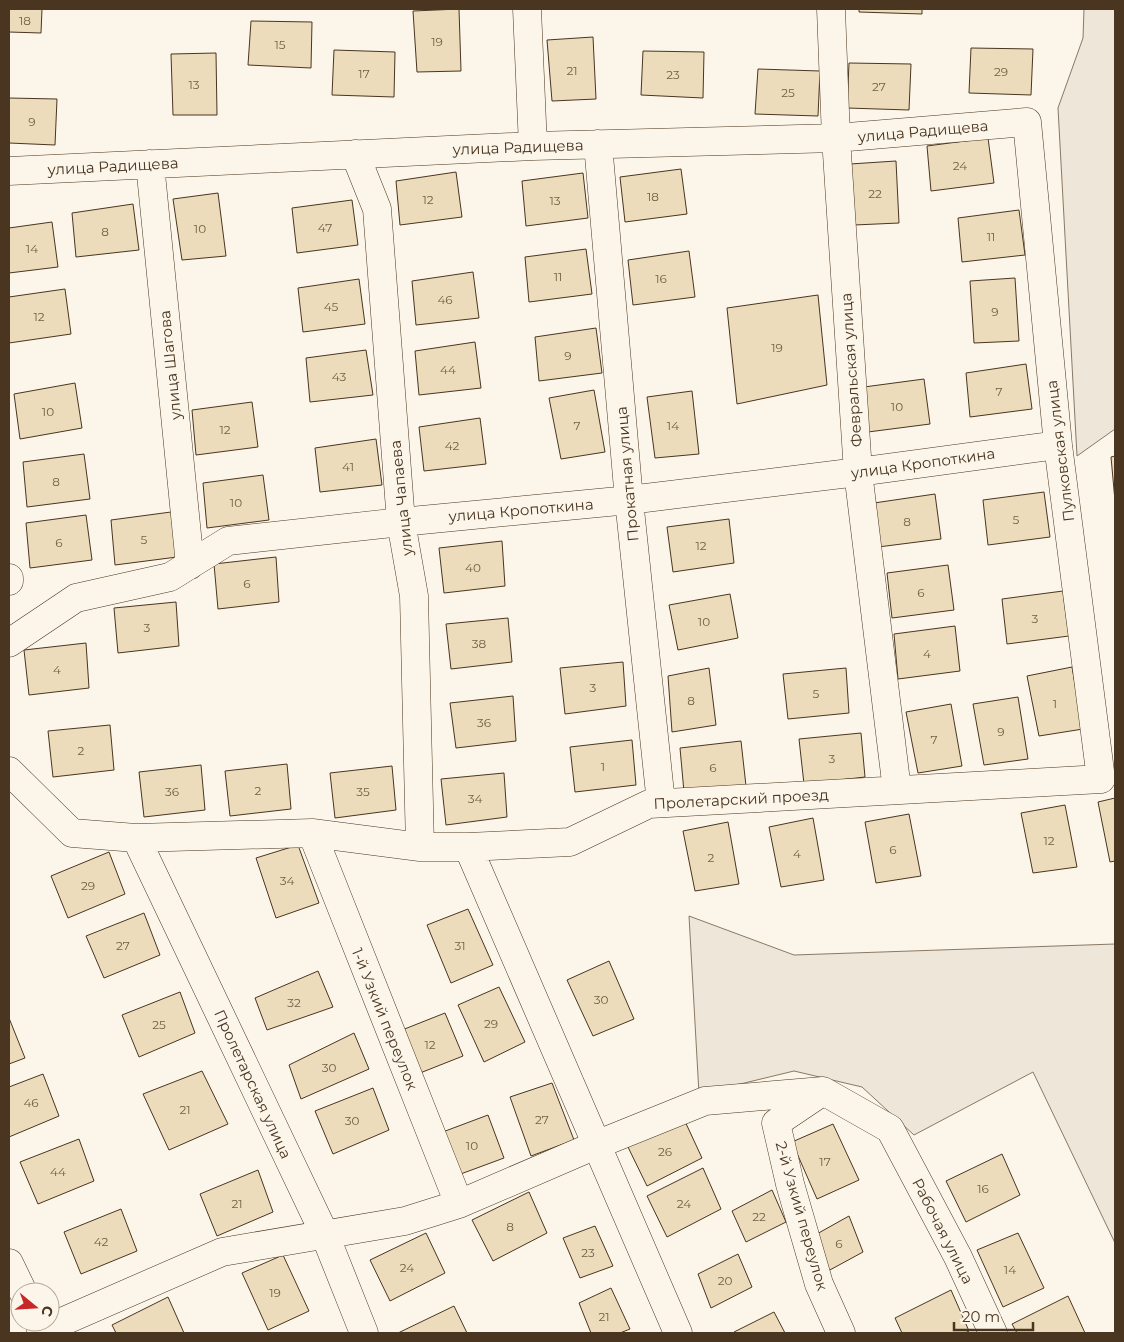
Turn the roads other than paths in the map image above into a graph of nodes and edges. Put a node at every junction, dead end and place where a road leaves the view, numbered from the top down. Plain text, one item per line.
1 (526, 9) edge
2 (831, 9) edge
3 (1027, 122) joint
4 (836, 138) junction
5 (598, 144) junction
6 (533, 146) junction
7 (355, 154) junction
8 (150, 164) junction
9 (9, 171) edge
10 (1058, 445) junction
11 (858, 472) junction
12 (629, 500) junction
13 (401, 522) junction
14 (190, 565) junction
15 (9, 643) edge
16 (9, 771) edge
17 (1102, 779) joint
18 (897, 790) junction
19 (662, 803) junction
20 (312, 833) junction
21 (136, 838) junction
22 (420, 847) junction
23 (468, 847) junction
24 (823, 1091) junction
25 (596, 1145) junction
26 (459, 1204) junction
27 (325, 1235) junction
28 (9, 1263) edge
29 (18, 1282) edge
30 (60, 1319) edge
31 (364, 1333) edge
32 (678, 1333) edge
33 (841, 1333) edge
34 (993, 1333) edge

1 - 6 street
2 - 4 street, Февральская улица
3 - 4 street, улица Радищева
3 - 10 street, Пулковская улица
4 - 5 street, улица Радищева
4 - 11 street, Февральская улица
5 - 6 street, улица Радищева
5 - 12 street, Прокатная улица
6 - 7 street, улица Радищева
7 - 8 street, улица Радищева
7 - 13 street, улица Чапаева
8 - 9 street, улица Радищева
8 - 14 street, улица Шагова
10 - 11 street, улица Кропоткина
10 - 17 street, Пулковская улица
11 - 12 street, улица Кропоткина
11 - 18 street, Февральская улица
12 - 13 street, улица Кропоткина
12 - 19 street, Прокатная улица
13 - 14 street, улица Кропоткина
13 - 22 street, улица Чапаева
14 - 15 street, улица Кропоткина
16 - 21 street, Пролетарский проезд
17 - 18 street, Пролетарский проезд
18 - 19 street, Пролетарский проезд
19 - 23 street, Пролетарский проезд
20 - 21 street, Пролетарский проезд
20 - 22 street, Пролетарский проезд
20 - 26 street, 1-й Узкий переулок
21 - 27 street, Пролетарская улица
22 - 23 street, Пролетарский проезд
23 - 25 street
24 - 25 street
24 - 33 street, 2-й Узкий переулок
24 - 34 street, Рабочая улица
25 - 26 street
25 - 32 street
26 - 27 street
27 - 30 street
27 - 31 street, Пролетарская улица
28 - 29 street

